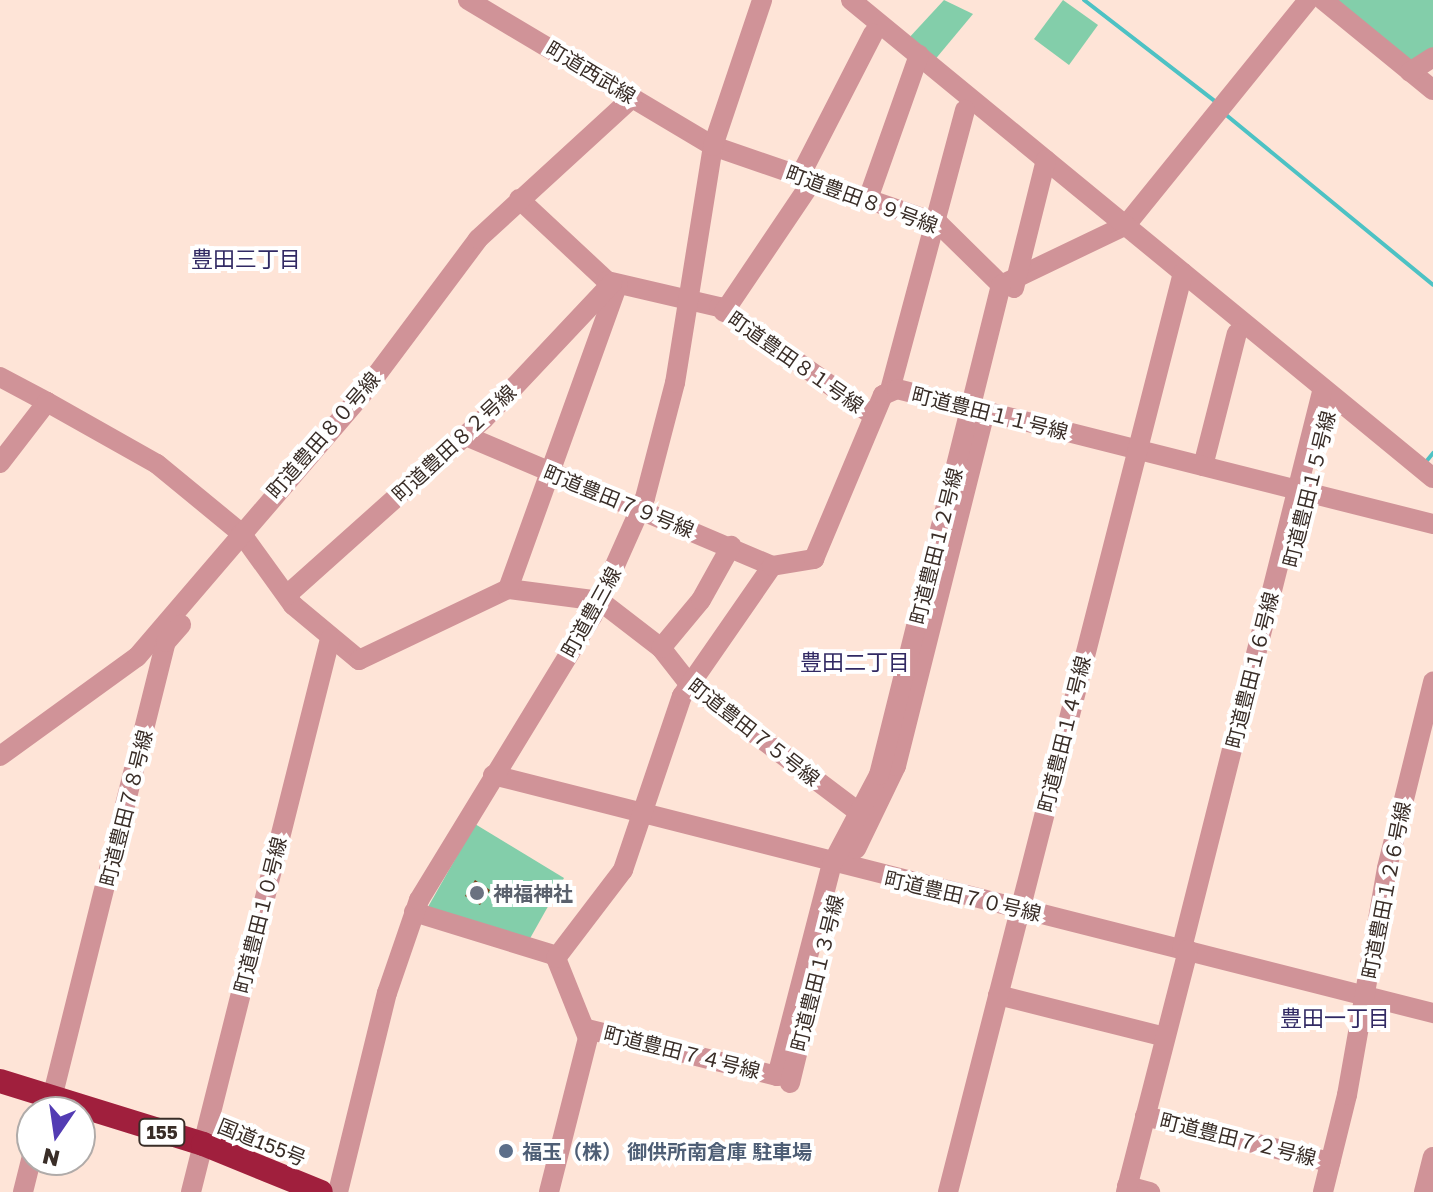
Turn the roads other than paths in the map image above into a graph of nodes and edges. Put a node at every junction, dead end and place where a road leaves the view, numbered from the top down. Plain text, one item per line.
1 (468, 0) edge
2 (762, 0) edge
3 (851, 0) edge
4 (1308, 0) edge
5 (1323, 0) edge
6 (873, 34) dead end
7 (918, 57) junction
8 (1433, 57) edge
9 (1410, 72) junction
10 (1433, 90) edge
11 (633, 97) junction
12 (965, 110) dead end
13 (713, 146) junction
14 (1042, 160) junction
15 (807, 178) junction
16 (519, 199) junction
17 (868, 199) junction
18 (934, 221) junction
19 (1124, 226) junction
20 (1181, 274) junction
21 (1008, 282) junction
22 (615, 284) junction
23 (688, 298) junction
24 (724, 312) junction
25 (1237, 333) dead end
26 (0, 377) edge
27 (890, 390) junction
28 (1328, 394) junction
29 (47, 402) junction
30 (980, 410) junction
31 (871, 414) junction
32 (466, 436) junction
33 (1136, 449) junction
34 (0, 463) edge
35 (1203, 466) junction
36 (548, 472) junction
37 (1431, 472) edge
38 (1303, 491) junction
39 (640, 512) junction
40 (1433, 524) edge
41 (246, 539) junction
42 (731, 546) junction
43 (772, 566) junction
44 (508, 589) junction
45 (287, 595) junction
46 (600, 601) junction
47 (330, 639) junction
48 (151, 642) junction
49 (661, 648) junction
50 (1433, 682) edge
51 (690, 685) junction
52 (0, 756) edge
53 (493, 775) junction
54 (860, 813) junction
55 (640, 817) junction
56 (840, 866) junction
57 (1020, 909) junction
58 (414, 912) junction
59 (1188, 950) junction
60 (557, 956) junction
61 (1365, 993) junction
62 (998, 995) junction
63 (1433, 1013) edge
64 (587, 1029) junction
65 (1165, 1037) junction
66 (783, 1080) joint
67 (0, 1081) edge
68 (47, 1095) edge
69 (1145, 1116) junction
70 (203, 1144) junction
71 (1433, 1157) edge
72 (1330, 1162) junction
73 (1127, 1189) edge
74 (191, 1192) edge
75 (321, 1192) edge
76 (338, 1192) edge
77 (549, 1192) edge
78 (948, 1192) edge
79 (1150, 1192) edge
80 (1323, 1192) edge
81 (1424, 1192) edge

1 - 11 street, 町道西武線
2 - 13 street, 町道豊三線
3 - 7 street
4 - 19 street
5 - 9 street
6 - 15 street
7 - 14 street
7 - 17 street
8 - 9 street
9 - 10 street
11 - 13 street, 町道西武線
11 - 16 street, 町道豊田８０号線
12 - 18 street
13 - 15 street, 町道豊田８９号線
13 - 23 street, 町道豊三線
14 - 19 street
14 - 21 street, 町道豊田１２号線
15 - 17 street, 町道豊田８９号線
15 - 24 street
16 - 22 street
16 - 41 street, 町道豊田８０号線
17 - 18 street, 町道豊田８９号線
18 - 21 street, 町道豊田８９号線
18 - 27 street
19 - 20 street
19 - 21 street
20 - 28 street
20 - 33 street, 町道豊田１４号線
21 - 30 street, 町道豊田１２号線
22 - 23 street, 町道豊田８１号線
22 - 32 street, 町道豊田８２号線
22 - 36 street
23 - 24 street, 町道豊田８１号線
23 - 39 street, 町道豊三線
24 - 31 street, 町道豊田８１号線
25 - 35 street
26 - 29 street
27 - 30 street, 町道豊田１１号線
27 - 31 street, 町道豊田１１号線
28 - 37 street
28 - 38 street, 町道豊田１５号線
29 - 34 street
29 - 41 street
30 - 33 street, 町道豊田１１号線
30 - 54 street, 町道豊田１２号線
30 - 56 street, 町道豊田１３号線
31 - 43 street, 町道豊田１１号線
32 - 36 street, 町道豊田７９号線
32 - 45 street, 町道豊田８２号線
33 - 35 street, 町道豊田１１号線
33 - 57 street, 町道豊田１４号線
35 - 38 street, 町道豊田１１号線
36 - 39 street, 町道豊田７９号線
36 - 44 street
38 - 40 street, 町道豊田１１号線
38 - 59 street, 町道豊田１５号線
39 - 42 street, 町道豊田７９号線
39 - 46 street, 町道豊三線
41 - 45 street
41 - 48 street, 町道豊田８０号線
41 - 68 street, 町道豊田７８号線
42 - 43 street, 町道豊田７９号線
42 - 49 street
43 - 51 street
44 - 46 street
44 - 47 street
45 - 47 street
46 - 49 street, 町道豊田７５号線
46 - 53 street, 町道豊三線
47 - 70 street, 町道豊田１０号線
48 - 52 street, 町道豊田８０号線
48 - 68 street
49 - 51 street, 町道豊田７５号線
50 - 61 street, 町道豊田１２６号線
51 - 54 street, 町道豊田７５号線
51 - 55 street
53 - 55 street, 町道豊田７０号線
53 - 58 street, 町道豊三線
54 - 56 street, 町道豊田１２号線
55 - 56 street, 町道豊田７０号線
55 - 60 street
56 - 57 street, 町道豊田７０号線
56 - 66 street, 町道豊田１２号線
57 - 59 street, 町道豊田７０号線
57 - 62 street, 町道豊田１４号線
58 - 60 street
58 - 76 street, 町道豊三線
59 - 61 street, 町道豊田７０号線
59 - 65 street, 町道豊田１５号線
60 - 64 street
61 - 63 street, 町道豊田７０号線
61 - 72 street, 町道豊田１２６号線
62 - 65 street
62 - 78 street, 町道豊田１４号線
64 - 66 street, 町道豊田７４号線
64 - 77 street
65 - 69 street, 町道豊田１５号線
67 - 68 highway, 国道155号 / 155
68 - 70 highway, 国道155号 / 155
69 - 72 street, 町道豊田７２号線
69 - 73 street, 町道豊田１５号線
70 - 74 street, 町道豊田１０号線
70 - 75 highway, 国道155号 / 155
71 - 81 street
72 - 80 street, 町道豊田１２６号線
73 - 79 street

